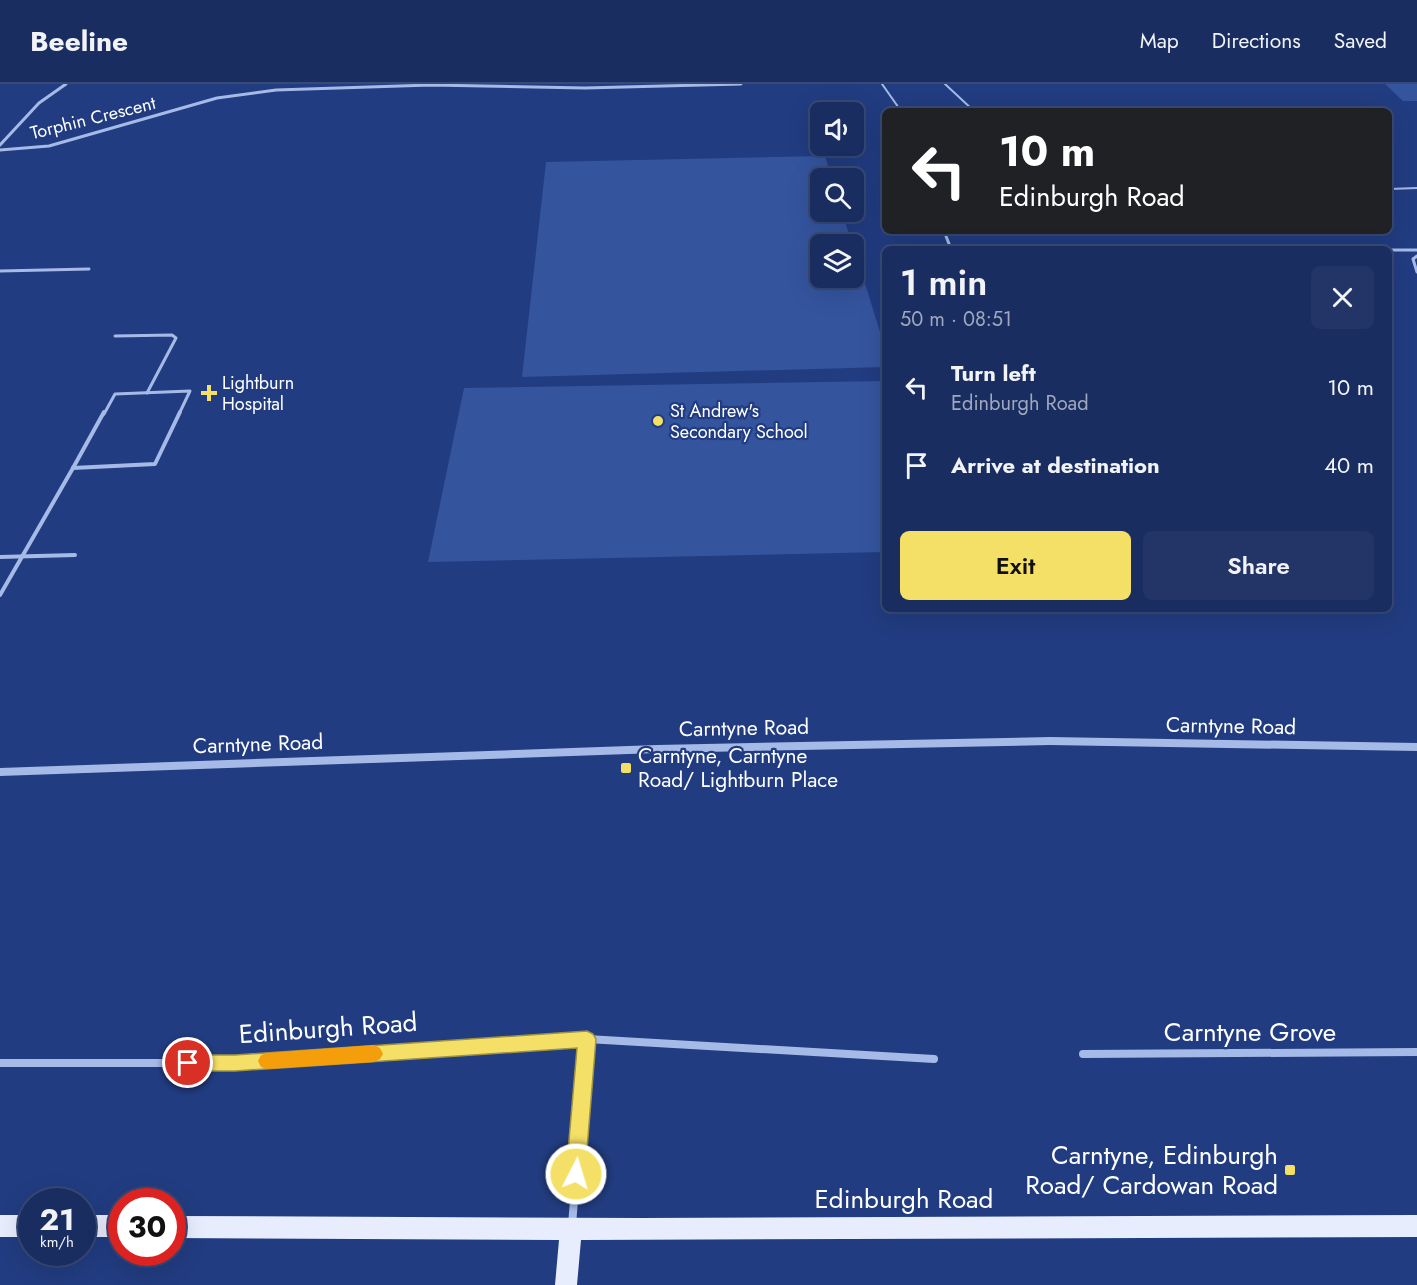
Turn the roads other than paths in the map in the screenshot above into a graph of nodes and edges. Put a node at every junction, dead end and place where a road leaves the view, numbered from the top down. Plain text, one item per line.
1 (66, 84) edge
2 (741, 84) edge
3 (882, 84) edge
4 (945, 84) edge
5 (584, 86) edge
6 (899, 108) edge
7 (971, 108) edge
8 (0, 145) edge
9 (0, 150) edge
10 (1417, 188) edge
11 (1392, 189) edge
12 (1392, 250) edge
13 (1417, 250) edge
14 (1417, 256) edge
15 (89, 269) dead end
16 (0, 271) edge
17 (1417, 272) edge
18 (115, 336) dead end
19 (147, 393) junction
20 (72, 468) junction
21 (75, 555) dead end
22 (22, 556) junction
23 (0, 557) edge
24 (0, 595) edge
25 (1417, 747) edge
26 (0, 772) edge
27 (587, 1039) junction
28 (1417, 1052) edge
29 (1083, 1054) dead end
30 (933, 1059) dead end
31 (0, 1063) edge
32 (0, 1226) edge
33 (18, 1226) edge
34 (1417, 1226) edge
35 (186, 1227) edge
36 (571, 1229) junction
37 (566, 1285) edge

1 - 8 street
2 - 5 street, Torphin Crescent
3 - 6 lane
4 - 7 lane
5 - 9 street, Torphin Crescent
10 - 11 lane
12 - 13 lane
14 - 17 lane
15 - 16 lane
18 - 19 lane
19 - 20 lane
19 - 20 lane
20 - 22 lane
21 - 22 lane
22 - 23 lane
22 - 24 lane
25 - 26 street, Carntyne Road
27 - 30 street, Edinburgh Road
27 - 31 street, Edinburgh Road
27 - 36 street
28 - 29 street, Carntyne Grove
32 - 33 main road
34 - 36 main road, Edinburgh Road
35 - 36 main road, Edinburgh Road
36 - 37 main road

